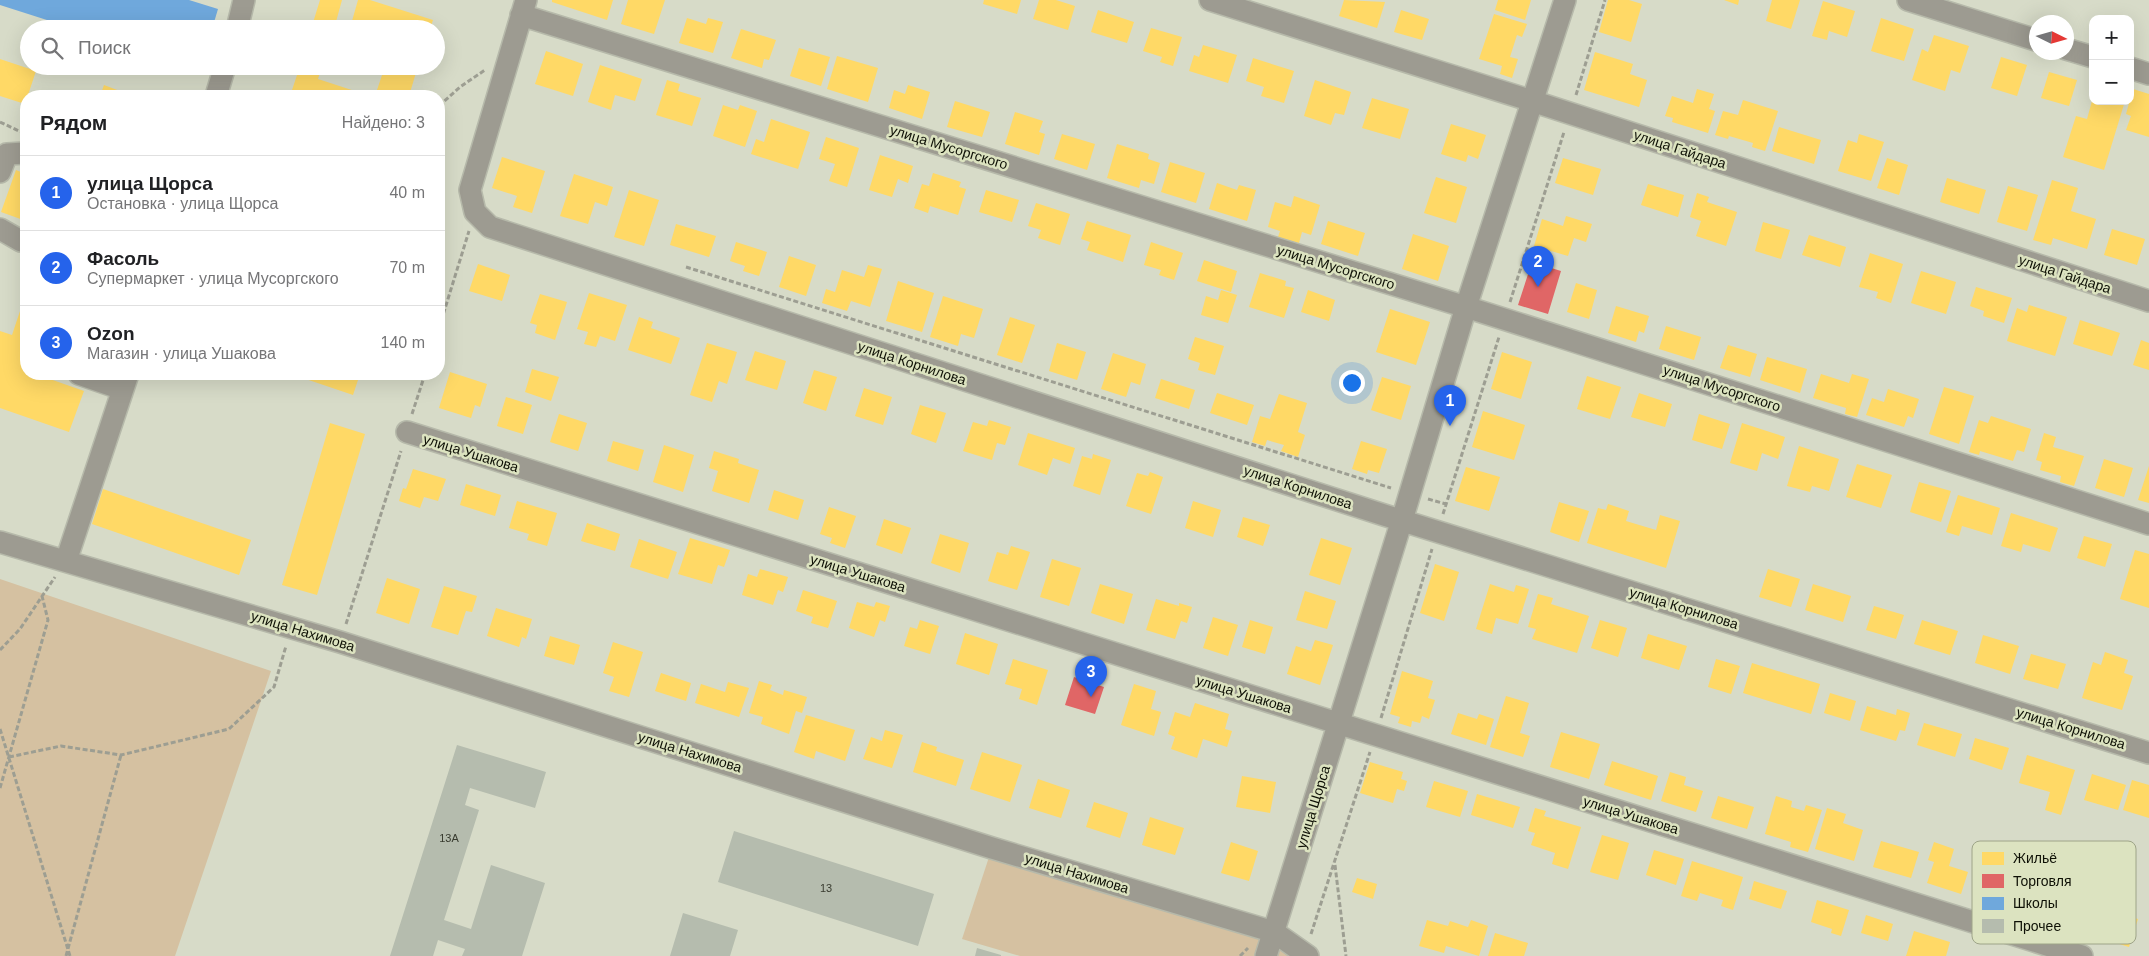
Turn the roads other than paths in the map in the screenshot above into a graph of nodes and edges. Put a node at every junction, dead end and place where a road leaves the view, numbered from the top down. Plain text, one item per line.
1 (244, 0) edge
2 (1210, 0) edge
3 (1565, 0) edge
4 (1908, 0) edge
5 (524, 7) edge
6 (239, 20) edge
7 (2029, 38) edge
8 (2074, 51) edge
9 (2089, 56) edge
10 (2134, 69) edge
11 (2149, 74) edge
12 (222, 75) edge
13 (218, 90) edge
14 (1532, 101) junction
15 (20, 153) edge
16 (0, 172) edge
17 (0, 229) edge
18 (20, 240) edge
19 (2149, 301) edge
20 (1466, 307) junction
21 (125, 381) edge
22 (406, 432) road end
23 (1402, 520) junction
24 (2149, 524) edge
25 (0, 542) edge
26 (66, 561) junction
27 (1339, 723) junction
28 (2149, 753) edge
29 (1972, 922) edge
30 (1274, 932) junction
31 (2044, 944) edge
32 (1306, 955) edge
33 (1266, 956) edge
34 (2082, 956) edge

1 - 6 street
2 - 14 street, улица Гайдара
3 - 14 street, улица Щорса
4 - 7 street
5 - 20 street, улица Мусоргского
5 - 23 street, улица Корнилова
8 - 9 street
10 - 11 street
12 - 13 street
14 - 19 street, улица Гайдара
14 - 20 street, улица Щорса
15 - 16 street
17 - 18 street
20 - 23 street, улица Щорса
20 - 24 street, улица Мусоргского
21 - 26 street
22 - 27 street, улица Ушакова
23 - 27 street, улица Щорса
23 - 28 street, улица Корнилова
25 - 26 street, улица Нахимова
26 - 30 street, улица Нахимова
27 - 29 street, улица Ушакова
27 - 30 street, улица Щорса
30 - 32 street, улица Нахимова
30 - 33 street, улица Щорса
31 - 34 street, улица Ушакова

